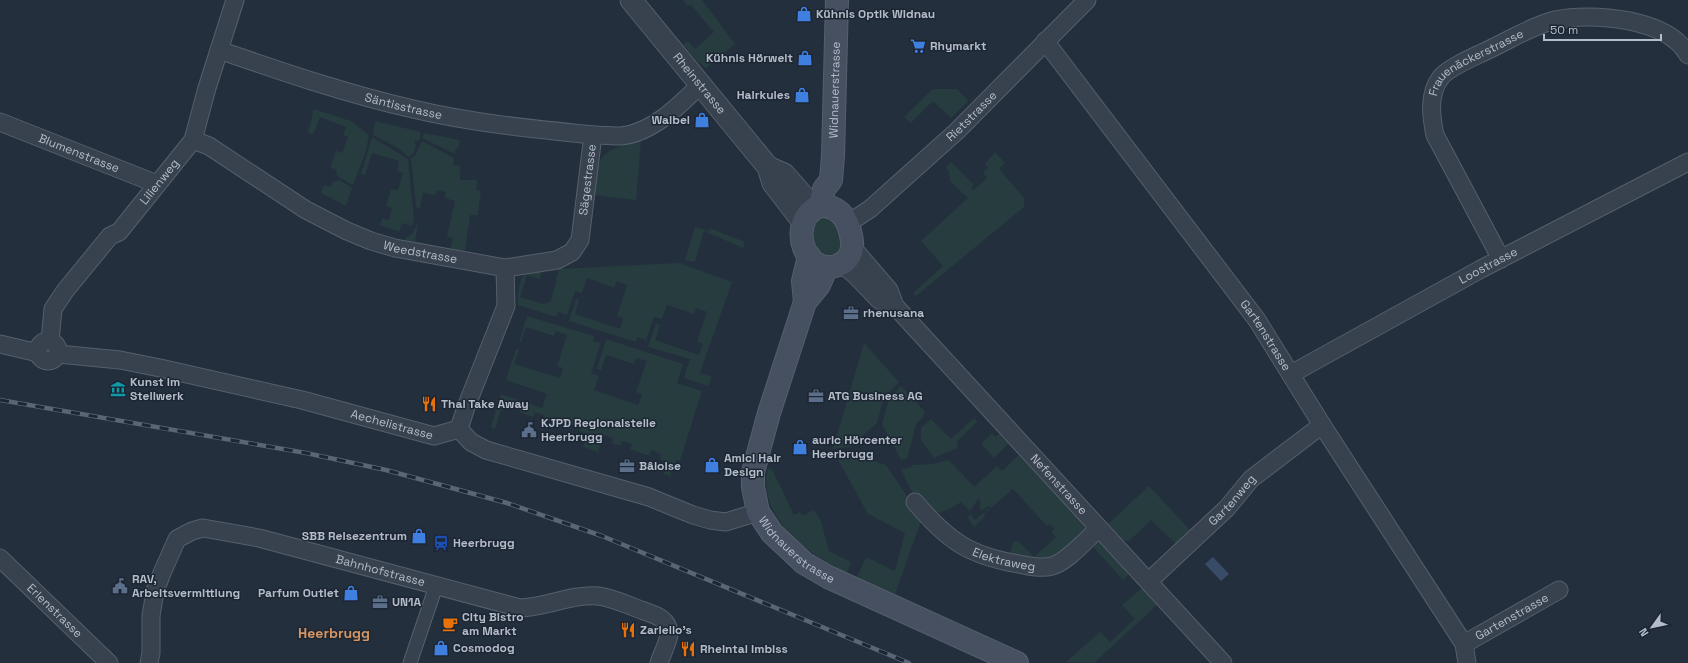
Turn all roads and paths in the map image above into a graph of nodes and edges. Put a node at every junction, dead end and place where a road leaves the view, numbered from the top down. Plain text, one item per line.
1 (235, 0) edge
2 (631, 0) edge
3 (837, 0) edge
4 (1087, 0) edge
5 (1045, 41) junction
6 (219, 50) junction
7 (1688, 55) edge
8 (700, 85) junction
9 (0, 122) edge
10 (593, 135) junction
11 (193, 140) junction
12 (1688, 162) edge
13 (157, 184) junction
14 (824, 214) junction
15 (809, 256) junction
16 (840, 259) junction
17 (1501, 259) junction
18 (506, 268) junction
19 (805, 302) junction
20 (0, 344) edge
21 (54, 347) junction
22 (1291, 374) junction
23 (1322, 425) junction
24 (459, 429) junction
25 (915, 502) dead end
26 (758, 512) junction
27 (1099, 528) junction
28 (0, 558) edge
29 (1149, 581) junction
30 (1560, 590) dead end
31 (433, 595) dead end
32 (1464, 644) junction
33 (150, 658) edge
34 (109, 663) edge
35 (410, 663) edge
36 (659, 663) edge
37 (1017, 663) edge
38 (1223, 663) edge
39 (1467, 663) edge

1 - 6 street, Lilienweg
2 - 8 street, Rheinstrasse
3 - 14 main road, Widnauerstrasse
4 - 5 street, Rietstrasse
5 - 14 street, Rietstrasse
5 - 22 street, Gartenstrasse
6 - 10 street, Säntisstrasse
6 - 11 street, Lilienweg
7 - 17 street, Frauenäckerstrasse
8 - 10 street, Sägestrasse
8 - 14 street, Rheinstrasse
9 - 13 street, Blumenstrasse
10 - 18 street, Sägestrasse
11 - 13 street, Lilienweg
11 - 18 street, Weedstrasse
12 - 17 street, Loostrasse
13 - 21 street, Lilienweg
14 - 15 main road
14 - 16 main road
15 - 16 main road
15 - 19 main road, Widnauerstrasse
16 - 19 main road, Widnauerstrasse
16 - 27 street, Nefenstrasse
17 - 22 street, Loostrasse
18 - 24 street
19 - 26 main road, Widnauerstrasse
20 - 21 street
21 - 24 street, Aechelistrasse
22 - 23 street, Gartenstrasse
23 - 29 street, Gartenweg
23 - 32 street, Gartenstrasse
24 - 26 street
25 - 27 street, Elektraweg
26 - 37 main road, Widnauerstrasse
27 - 29 street, Nefenstrasse
28 - 34 street, Erlenstrasse
29 - 38 street, Nefenstrasse
30 - 32 street, Gartenstrasse
31 - 35 street
32 - 39 street, Gartenstrasse
33 - 36 street, Bahnhofstrasse

